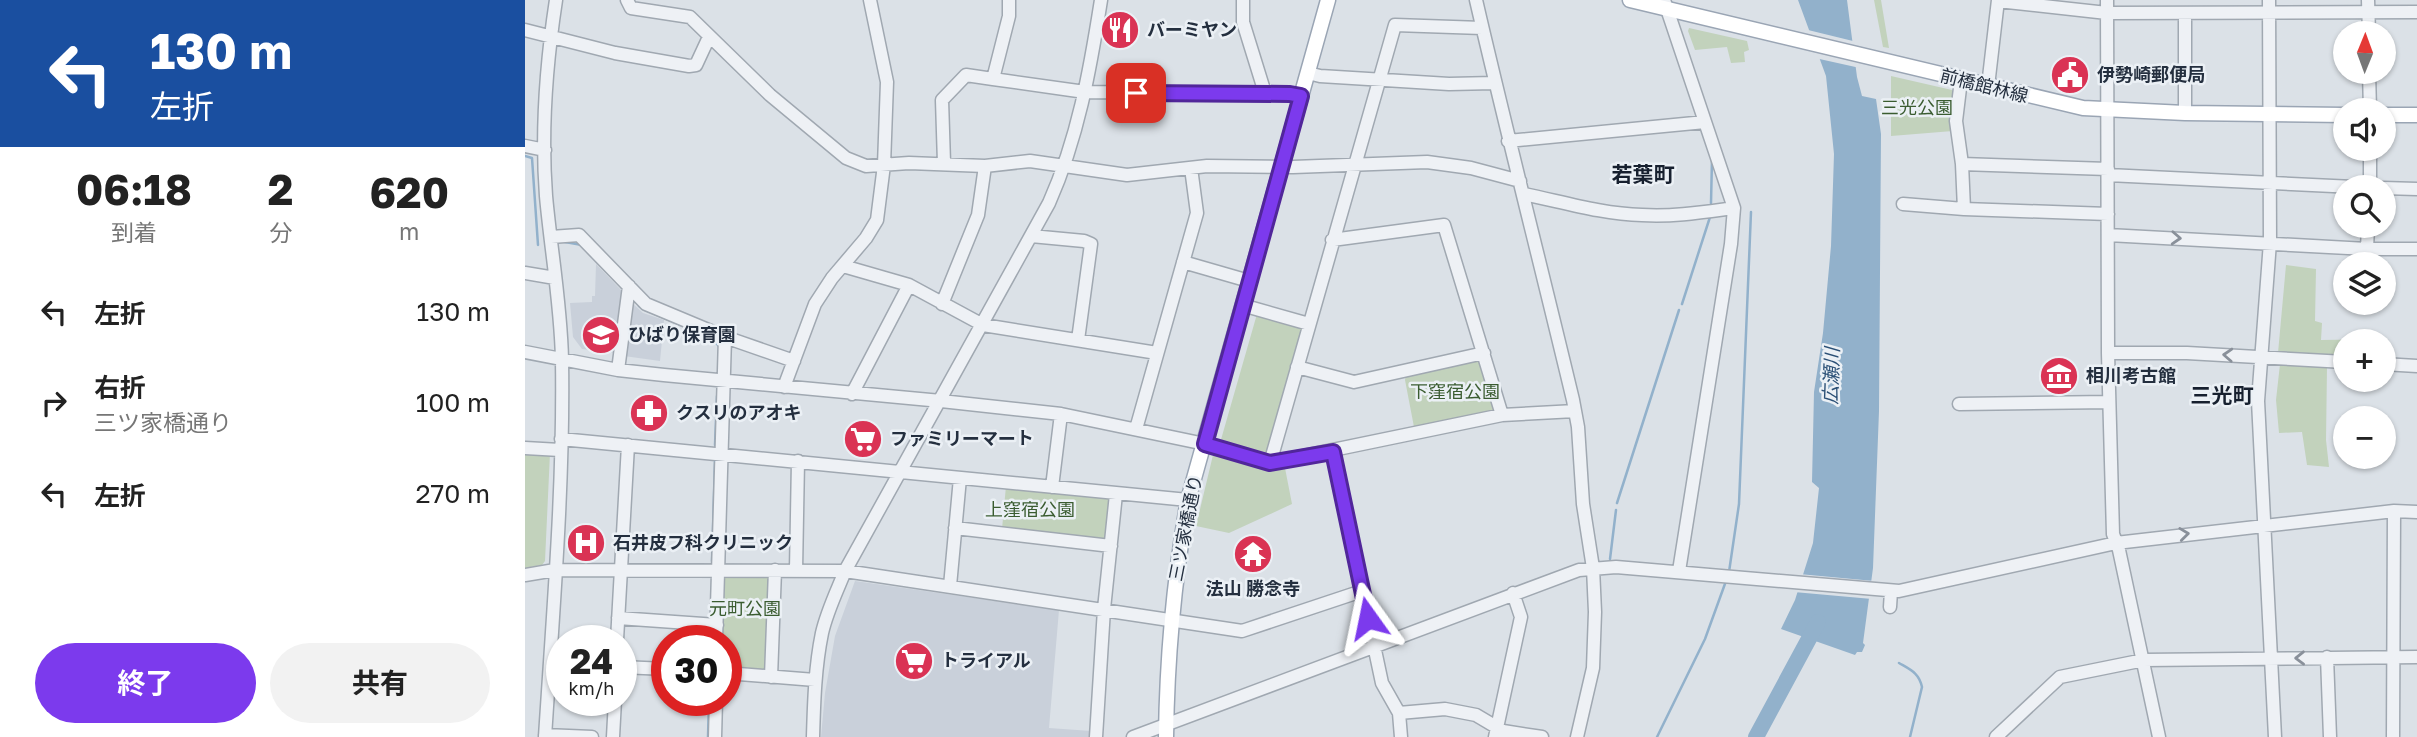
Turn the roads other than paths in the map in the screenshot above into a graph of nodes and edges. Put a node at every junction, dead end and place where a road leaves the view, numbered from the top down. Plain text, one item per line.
1 (556, 0) edge
2 (628, 0) edge
3 (870, 0) edge
4 (1009, 0) edge
5 (1101, 0) edge
6 (1243, 0) edge
7 (1328, 0) edge
8 (1476, 0) edge
9 (1630, 0) edge
10 (1998, 0) edge
11 (1666, 4) edge
12 (2107, 6) edge
13 (2269, 6) edge
14 (2319, 6) edge
15 (2368, 6) edge
16 (2417, 12) edge
17 (2185, 13) junction
18 (1482, 28) junction
19 (525, 30) edge
20 (550, 37) junction
21 (709, 37) junction
22 (1308, 73) junction
23 (993, 79) junction
24 (1378, 79) junction
25 (1961, 80) junction
26 (1494, 83) junction
27 (1989, 86) junction
28 (1085, 92) junction
29 (1265, 93) junction
30 (1301, 96) junction
31 (2108, 111) junction
32 (2185, 113) junction
33 (2269, 114) junction
34 (2333, 115) edge
35 (2396, 115) edge
36 (2417, 115) edge
37 (1705, 122) junction
38 (1508, 141) junction
39 (525, 146) edge
40 (545, 150) junction
41 (944, 163) junction
42 (1962, 164) junction
43 (884, 165) junction
44 (1354, 165) junction
45 (985, 166) junction
46 (1281, 167) junction
47 (1065, 168) junction
48 (1191, 168) junction
49 (2108, 172) junction
50 (1520, 181) junction
51 (2269, 183) junction
52 (2333, 186) edge
53 (2396, 188) edge
54 (2417, 189) edge
55 (1524, 194) junction
56 (1903, 204) dead end
57 (1734, 208) junction
58 (1964, 209) junction
59 (2108, 214) junction
60 (2108, 235) junction
61 (1031, 236) junction
62 (551, 237) junction
63 (2367, 238) edge
64 (1332, 240) junction
65 (2270, 242) junction
66 (2367, 249) junction
67 (2417, 249) edge
68 (1183, 262) junction
69 (843, 266) junction
70 (525, 273) edge
71 (555, 278) junction
72 (1249, 281) junction
73 (909, 285) junction
74 (629, 286) junction
75 (942, 304) junction
76 (1242, 305) junction
77 (1309, 324) junction
78 (982, 325) junction
79 (725, 337) junction
80 (1078, 340) junction
81 (525, 352) edge
82 (1157, 353) junction
83 (1484, 353) junction
84 (2108, 353) junction
85 (2261, 357) junction
86 (562, 359) junction
87 (794, 361) junction
88 (2333, 361) edge
89 (2396, 365) edge
90 (2417, 366) edge
91 (1297, 367) junction
92 (618, 370) junction
93 (722, 381) junction
94 (784, 387) junction
95 (852, 394) junction
96 (941, 401) junction
97 (2109, 402) junction
98 (1959, 404) dead end
99 (1576, 411) junction
100 (1061, 414) junction
101 (1502, 415) junction
102 (1136, 429) junction
103 (561, 444) junction
104 (1205, 444) junction
105 (628, 445) junction
106 (525, 448) edge
107 (1333, 452) junction
108 (720, 454) junction
109 (798, 461) junction
110 (1270, 463) junction
111 (901, 472) junction
112 (960, 478) junction
113 (1052, 486) junction
114 (1116, 494) junction
115 (1188, 500) junction
116 (2394, 511) junction
117 (2417, 512) edge
118 (2263, 526) junction
119 (955, 528) junction
120 (2116, 543) junction
121 (1111, 546) junction
122 (1593, 568) junction
123 (555, 570) junction
124 (621, 570) junction
125 (718, 570) junction
126 (775, 570) junction
127 (796, 570) junction
128 (845, 571) junction
129 (1679, 571) junction
130 (525, 575) edge
131 (950, 586) junction
132 (1361, 590) junction
133 (1888, 590) junction
134 (1513, 593) junction
135 (1890, 607) dead end
136 (1104, 609) junction
137 (618, 618) junction
138 (1170, 619) junction
139 (618, 625) edge
140 (716, 625) joint
141 (1374, 645) junction
142 (2393, 656) junction
143 (2417, 656) edge
144 (2327, 657) junction
145 (2269, 658) junction
146 (2144, 660) junction
147 (742, 674) edge
148 (771, 677) junction
149 (815, 680) junction
150 (1399, 713) junction
151 (614, 716) edge
152 (716, 716) edge
153 (1166, 731) edge
154 (1496, 732) edge
155 (545, 736) edge
156 (592, 737) edge
157 (613, 737) edge
158 (715, 737) edge
159 (813, 737) edge
160 (1096, 737) edge
161 (1133, 737) edge
162 (1401, 737) edge
163 (1542, 737) edge
164 (1577, 737) edge
165 (1996, 737) edge
166 (2159, 737) edge
167 (2274, 737) edge
168 (2330, 737) edge
169 (2393, 737) edge

1 - 20 street
2 - 21 street
3 - 43 street
4 - 23 street
5 - 28 street
6 - 29 street
7 - 22 main road, 三ツ家橋通り
8 - 18 street
9 - 11 main road, 前橋館林線
10 - 12 street
10 - 27 street
11 - 25 main road, 前橋館林線
11 - 37 street
12 - 17 street
12 - 31 street
13 - 14 street
13 - 17 street
13 - 33 street
14 - 15 street
15 - 16 street
17 - 32 street
18 - 24 street
18 - 26 street
19 - 20 street
20 - 21 street
20 - 40 street
21 - 43 street
22 - 24 street
22 - 30 main road, 三ツ家橋通り
23 - 28 street
23 - 41 street
24 - 26 street
24 - 44 street
25 - 27 main road, 前橋館林線
25 - 42 street
26 - 38 street
27 - 31 main road, 前橋館林線
28 - 29 street
28 - 47 street
29 - 30 street
30 - 46 main road, 三ツ家橋通り
31 - 32 main road, 前橋館林線
31 - 49 street
32 - 33 main road, 前橋館林線
33 - 34 main road, 前橋館林線
33 - 51 street
35 - 36 main road
37 - 38 street
37 - 57 street
38 - 50 street
39 - 40 street
40 - 62 street
41 - 43 street
41 - 45 street
42 - 49 street
42 - 58 street
43 - 69 street
44 - 46 street
44 - 50 street
44 - 64 street
45 - 47 street
45 - 75 street
46 - 48 street
46 - 72 main road, 三ツ家橋通り
47 - 48 street
47 - 61 street
48 - 68 street
49 - 51 street
49 - 59 street
50 - 55 street
51 - 52 street
51 - 65 street
53 - 54 street
55 - 57 street
55 - 99 street
56 - 58 street
57 - 129 street
58 - 59 street
59 - 60 street
60 -> 65 street
60 - 84 street
61 - 78 street
61 - 80 street
62 - 71 street
62 - 74 street
63 - 66 street
64 - 77 street
64 - 83 street
65 - 66 street
65 - 85 street
66 - 67 street
68 - 72 street
68 - 82 street
69 - 73 street
69 - 87 street
70 - 71 street
71 - 86 street
72 - 76 main road, 三ツ家橋通り
73 - 75 street
73 - 95 street
74 - 79 street
74 - 92 street
75 - 78 street
76 - 77 street
76 - 104 main road, 三ツ家橋通り
77 - 91 street
78 - 80 street
78 - 96 street
79 - 87 street
79 - 93 street
80 - 82 street
81 - 86 street
82 - 102 street
83 - 91 street
83 - 101 street
85 -> 84 street
84 - 97 street
85 - 88 street
85 - 118 street
86 - 92 street
86 - 103 street
87 - 94 street
89 - 90 street
91 - 110 street
92 - 93 street
93 - 94 street
93 - 108 street
94 - 95 street
95 - 96 street
96 - 100 street
96 - 111 street
97 - 98 street
97 - 120 street
99 - 101 street
99 - 122 street
100 - 102 street
100 - 113 street
101 - 107 street
102 - 104 street
103 - 105 street
103 - 106 street
103 - 123 street
104 - 110 street
104 - 115 main road, 三ツ家橋通り
105 - 108 street
105 - 124 street
107 - 110 street
107 - 132 street
108 - 109 street
108 - 125 street
109 - 111 street
109 - 127 street
111 - 112 street
111 - 128 street
112 - 113 street
112 - 119 street
113 - 114 street
114 - 115 street
114 - 121 street
115 - 138 main road, 三ツ家橋通り
116 - 117 street
116 - 118 street
116 - 142 street
120 -> 118 street
118 - 145 street
119 - 121 street
119 - 131 street
120 - 133 street
120 - 146 street
121 - 136 street
122 - 129 street
122 - 134 street
122 - 164 street
123 - 124 street
123 - 130 street
123 - 155 street
124 - 125 street
124 - 137 street
125 - 126 street
125 - 140 street
126 - 127 street
126 - 148 street
127 - 128 street
128 - 131 street
128 - 149 street
129 - 133 street
131 - 136 street
132 - 138 street
132 - 141 street
133 - 135 street
134 - 141 street
134 - 154 street
136 - 138 street
136 - 160 street
137 - 139 street
137 - 140 street
138 - 153 main road, 三ツ家橋通り
141 - 150 street
141 - 153 street
142 - 143 street
142 - 144 street
142 - 169 street
144 -> 145 street
144 - 168 street
145 - 146 street
145 - 167 street
146 - 165 street
146 - 166 street
147 - 148 street
148 - 149 street
149 - 159 street
150 - 154 street
150 - 162 street
151 - 157 street
152 - 158 street
153 - 161 street
154 - 163 street
155 - 156 street

